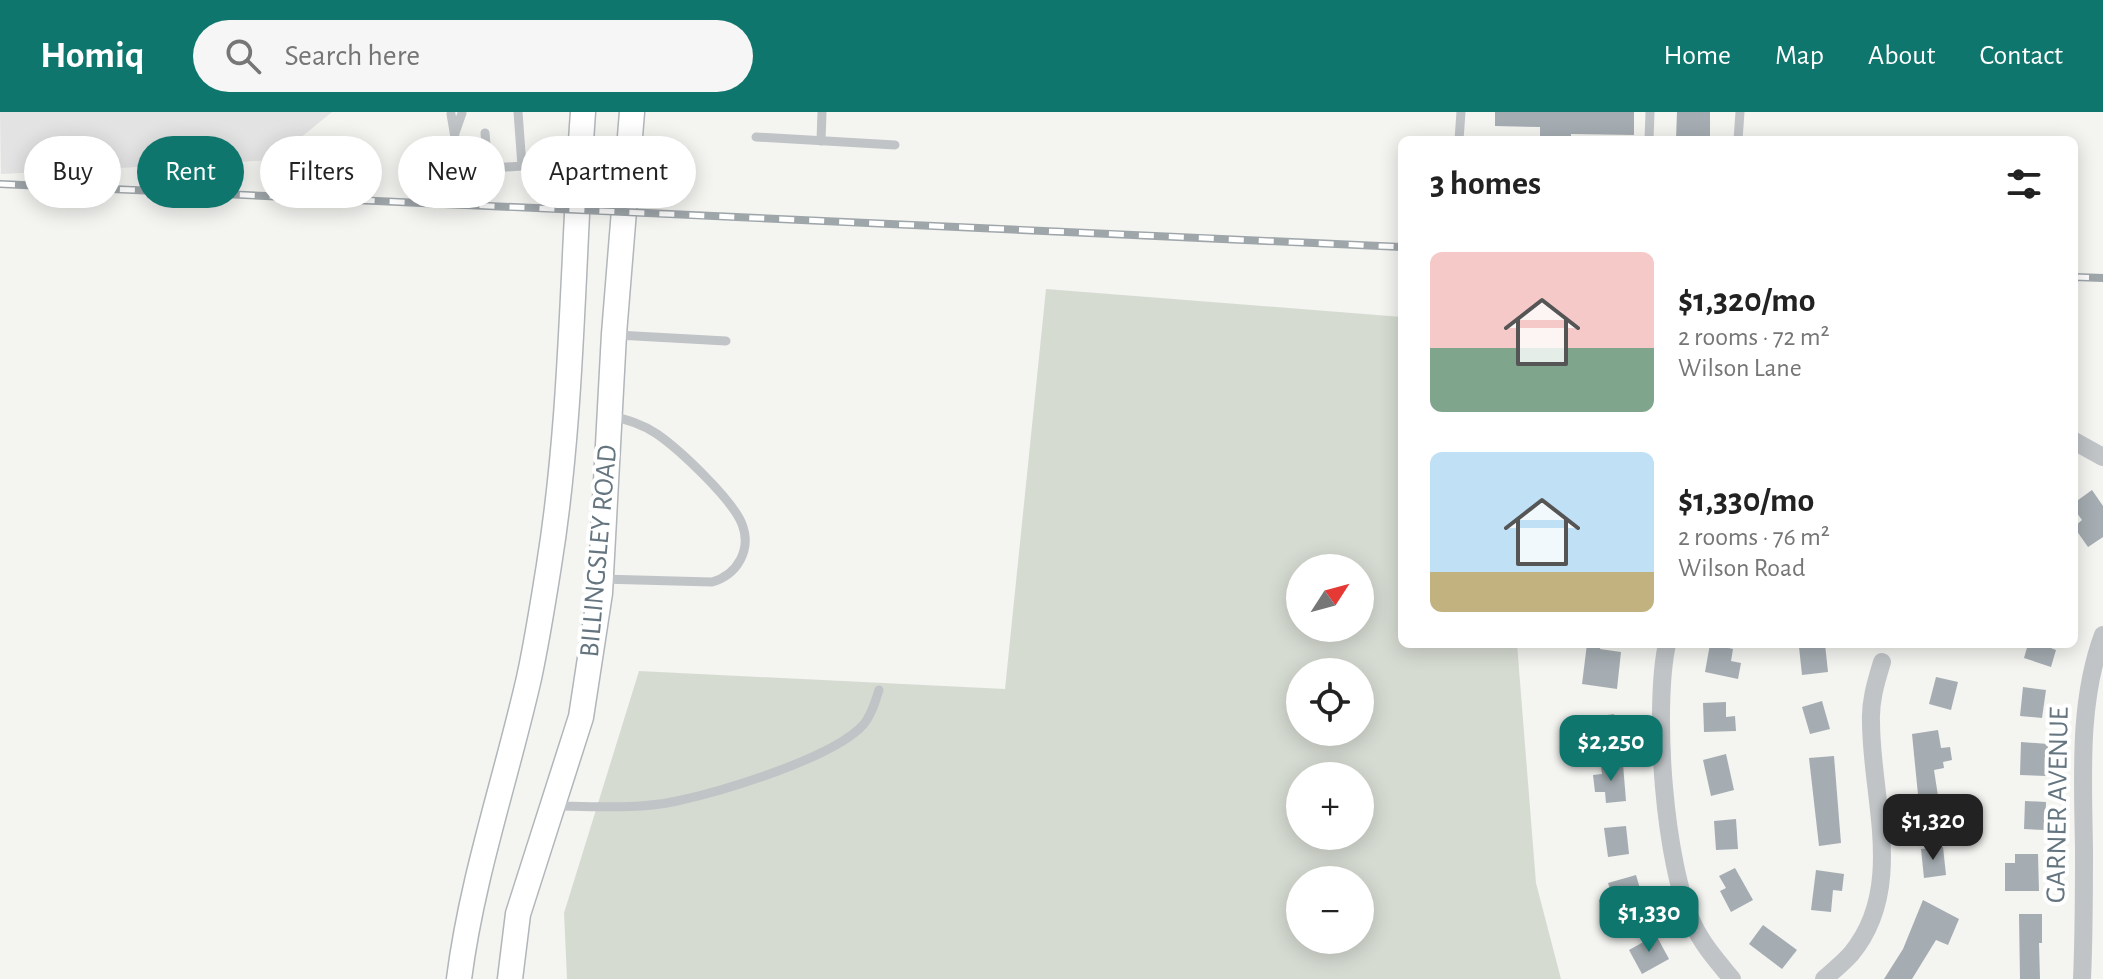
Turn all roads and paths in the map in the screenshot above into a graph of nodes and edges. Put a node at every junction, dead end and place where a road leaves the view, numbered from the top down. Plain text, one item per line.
1 (518, 112) edge
2 (583, 112) edge
3 (632, 112) edge
4 (822, 112) edge
5 (1461, 112) edge
6 (1650, 112) edge
7 (1740, 112) edge
8 (452, 114) edge
9 (485, 133) dead end
10 (455, 135) joint
11 (485, 136) edge
12 (1459, 136) edge
13 (1649, 136) edge
14 (1738, 136) edge
15 (756, 137) dead end
16 (821, 141) junction
17 (895, 145) dead end
18 (505, 167) edge
19 (614, 334) junction
20 (726, 341) dead end
21 (610, 416) junction
22 (2078, 443) edge
23 (2103, 457) edge
24 (601, 579) junction
25 (2103, 635) edge
26 (1666, 648) edge
27 (1882, 662) dead end
28 (879, 690) dead end
29 (553, 806) junction
30 (2094, 876) edge
31 (459, 979) edge
32 (510, 979) edge
33 (1732, 979) edge
34 (1824, 979) edge
35 (2082, 979) edge

1 - 18 lane
2 - 31 main road, BILLINGSLEY ROAD
3 - 19 main road, BILLINGSLEY ROAD
4 - 16 lane
5 - 12 lane
6 - 13 lane
7 - 14 lane
8 - 10 lane
8 - 10 lane
9 - 11 lane
15 - 16 lane
16 - 17 lane
19 - 20 lane
19 - 21 main road, BILLINGSLEY ROAD
21 - 24 main road, BILLINGSLEY ROAD
21 - 24 lane
22 - 23 street
24 - 29 main road, BILLINGSLEY ROAD
25 - 30 street, GARNER AVENUE
26 - 33 street
27 - 34 street
28 - 29 lane
29 - 32 main road, BILLINGSLEY ROAD
30 - 35 street, GARNER AVENUE

